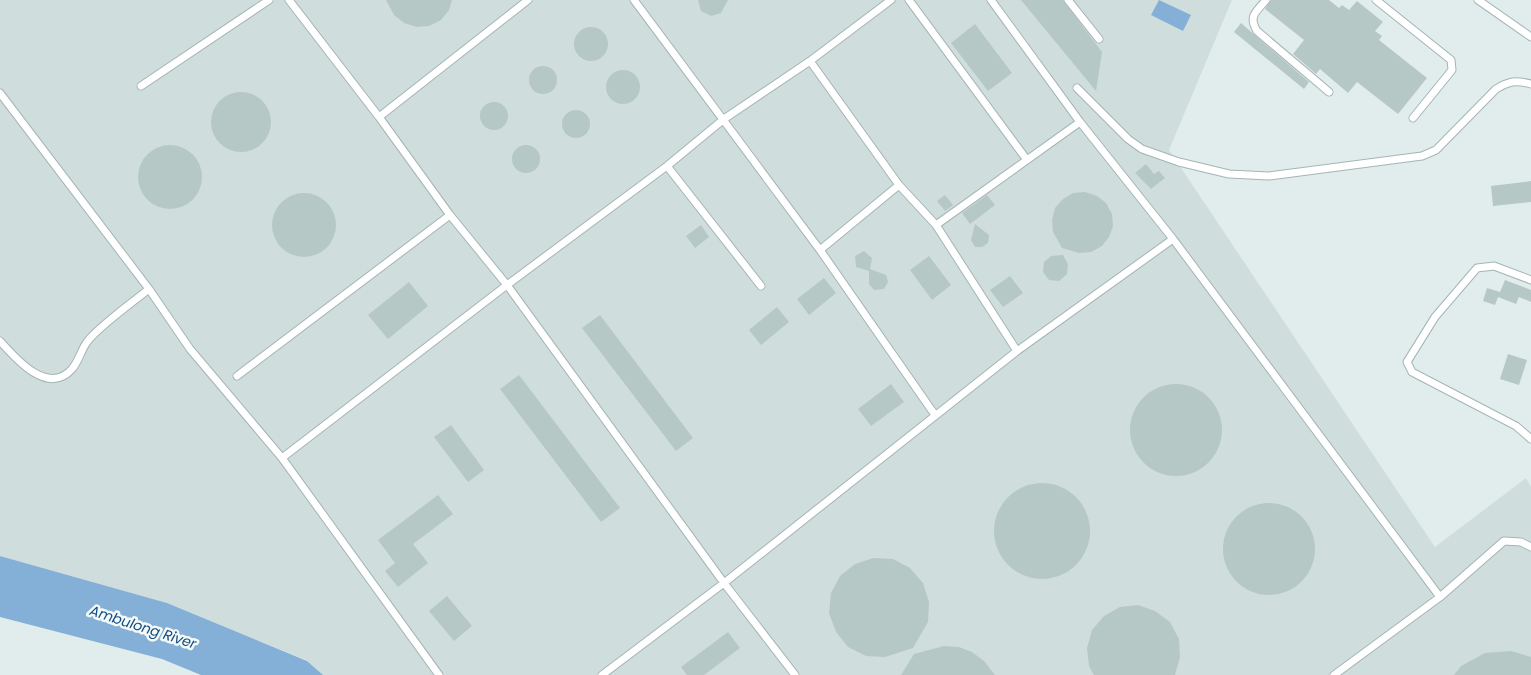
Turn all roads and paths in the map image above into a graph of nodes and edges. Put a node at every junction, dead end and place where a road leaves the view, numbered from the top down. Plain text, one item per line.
1 (269, 0) edge
2 (289, 0) edge
3 (528, 0) edge
4 (634, 0) edge
5 (891, 0) edge
6 (909, 0) edge
7 (991, 0) edge
8 (1068, 0) edge
9 (1266, 0) edge
10 (1376, 0) edge
11 (1478, 0) edge
12 (1386, 3) edge
13 (1531, 36) edge
14 (1100, 40) dead end
15 (810, 61) junction
16 (1531, 84) edge
17 (141, 86) dead end
18 (1077, 88) dead end
19 (1329, 92) dead end
20 (0, 93) edge
21 (379, 117) junction
22 (1413, 118) dead end
23 (724, 119) junction
24 (1080, 122) junction
25 (1027, 160) junction
26 (667, 166) junction
27 (900, 185) junction
28 (450, 215) junction
29 (936, 225) junction
30 (1173, 239) junction
31 (820, 250) junction
32 (1531, 280) edge
33 (507, 285) junction
34 (761, 286) dead end
35 (148, 289) junction
36 (0, 342) edge
37 (1017, 351) junction
38 (237, 376) dead end
39 (936, 415) junction
40 (1531, 439) edge
41 (282, 458) junction
42 (1531, 546) edge
43 (724, 583) junction
44 (1440, 597) junction
45 (439, 675) edge
46 (602, 675) edge
47 (795, 675) edge
48 (1334, 675) edge

1 - 17 lane
2 - 21 lane
3 - 21 lane
4 - 23 lane
5 - 15 lane
6 - 25 lane
7 - 24 lane
8 - 14 lane
9 - 19 lane
10 - 12 lane
11 - 13 lane
12 - 22 lane
15 - 23 lane
15 - 27 lane
16 - 18 lane
20 - 35 lane
21 - 28 lane
23 - 26 lane
23 - 31 lane
24 - 25 lane
24 - 30 lane
25 - 29 lane
26 - 33 lane
26 - 34 lane
27 - 29 lane
27 - 31 lane
28 - 33 lane
28 - 38 lane
29 - 37 lane
30 - 37 lane
30 - 44 lane
31 - 39 lane
32 - 40 lane
33 - 41 lane
33 - 43 lane
35 - 36 lane
35 - 41 lane
37 - 39 lane
39 - 43 lane
41 - 45 lane
42 - 44 lane
43 - 46 lane
43 - 47 lane
44 - 48 lane

